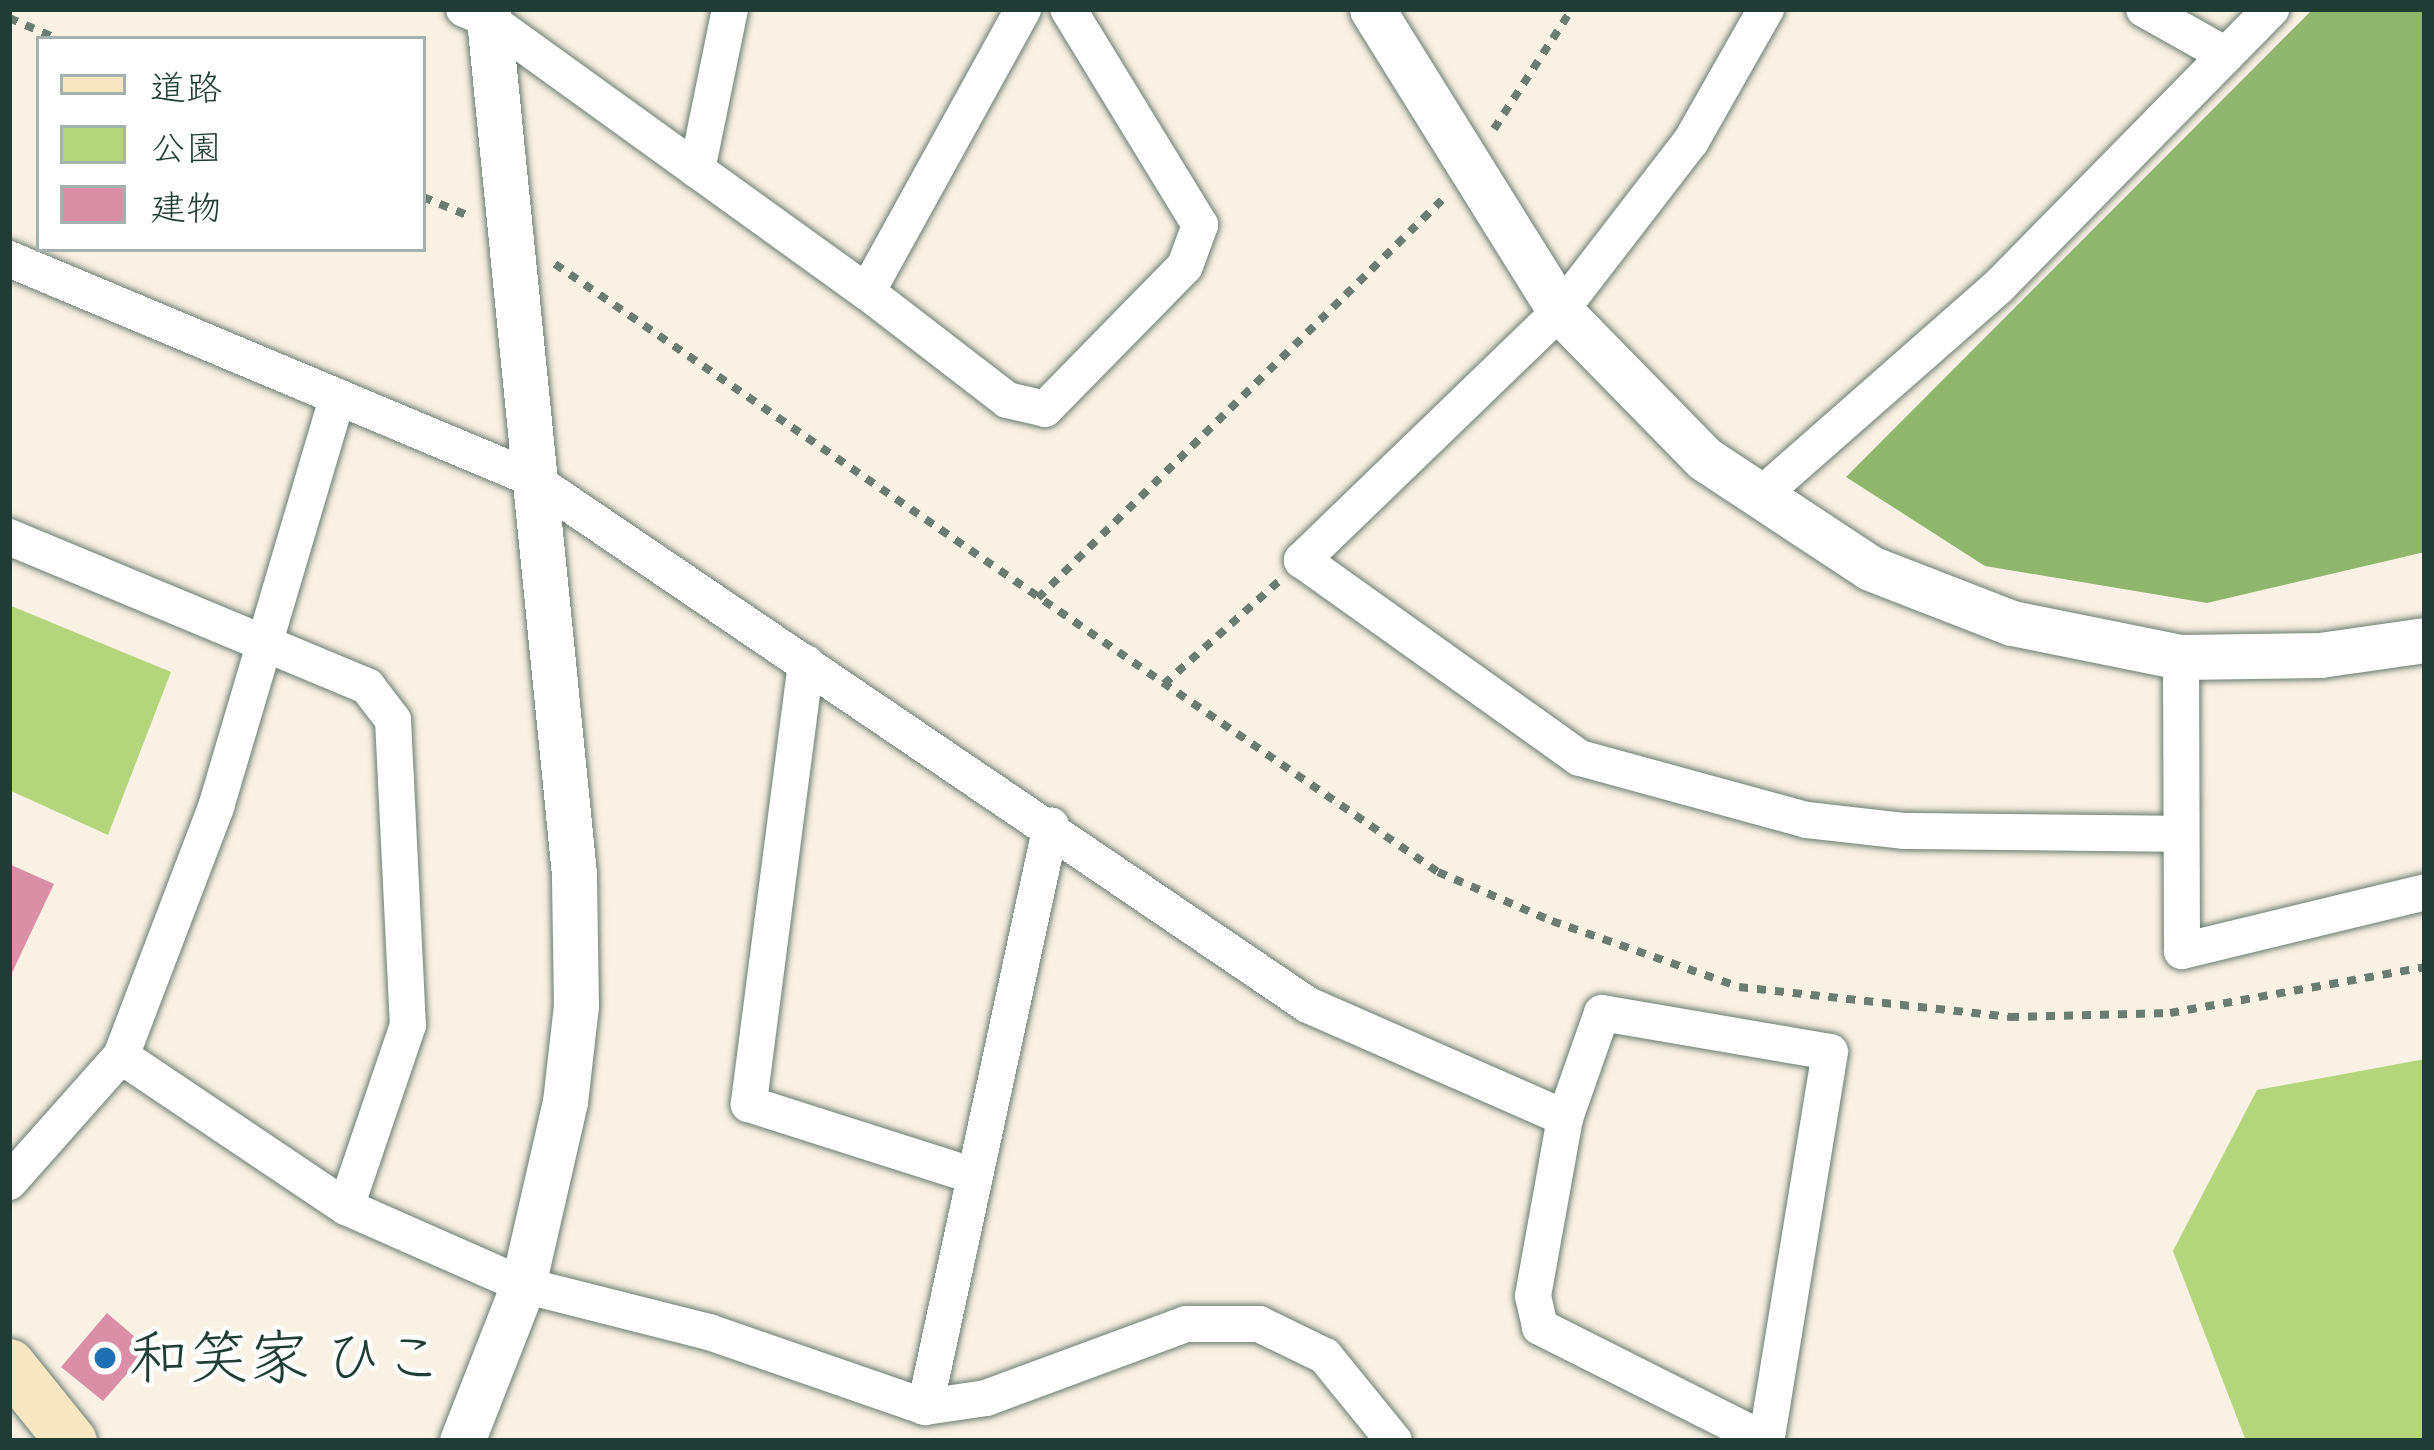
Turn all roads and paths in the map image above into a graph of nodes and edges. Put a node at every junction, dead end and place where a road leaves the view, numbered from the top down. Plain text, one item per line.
1 (730, 9) edge
2 (1023, 9) edge
3 (1068, 9) edge
4 (1372, 9) edge
5 (1572, 9) edge
6 (1766, 9) edge
7 (2144, 9) edge
8 (2271, 9) edge
9 (480, 12) edge
10 (9, 18) edge
11 (51, 36) edge
12 (2226, 55) junction
13 (1468, 164) junction
14 (697, 170) junction
15 (509, 234) junction
16 (9, 259) edge
17 (867, 292) junction
18 (1560, 311) junction
19 (337, 398) junction
20 (531, 478) junction
21 (1760, 497) junction
22 (9, 537) edge
23 (1302, 560) junction
24 (1037, 598) junction
25 (2425, 640) edge
26 (268, 641) junction
27 (2181, 657) junction
28 (806, 663) junction
29 (1164, 685) junction
30 (1052, 825) junction
31 (2178, 834) junction
32 (2425, 892) edge
33 (2425, 967) edge
34 (122, 1056) junction
35 (1565, 1118) junction
36 (975, 1176) junction
37 (9, 1182) edge
38 (346, 1207) junction
39 (523, 1285) junction
40 (16, 1384) edge
41 (925, 1407) junction
42 (1767, 1439) edge
43 (71, 1441) edge
44 (461, 1441) edge
45 (1394, 1441) edge

1 - 14 street
2 - 17 street
3 - 17 street
4 - 13 street
5 - 13 path
6 - 18 street
7 - 12 street
8 - 12 street
9 - 14 street
9 - 15 street
10 - 11 path
12 - 21 street
13 - 18 street
13 - 24 path
14 - 17 street
15 - 20 street
15 - 24 path
16 - 19 street
18 - 21 street
18 - 23 street
19 - 20 street
19 - 26 street
20 - 28 street
20 - 39 street
21 - 27 street
22 - 26 street
23 - 29 path
23 - 31 street
24 - 29 path
25 - 27 street
26 - 34 street
26 - 38 street
27 - 31 street
28 - 30 street
28 - 36 street
29 - 33 path
30 - 35 street
30 - 36 street
31 - 32 street
34 - 37 street
34 - 38 street
35 - 42 street
35 - 42 street
36 - 41 street
38 - 39 street
39 - 41 street
39 - 44 street
40 - 43 main road
41 - 45 street

